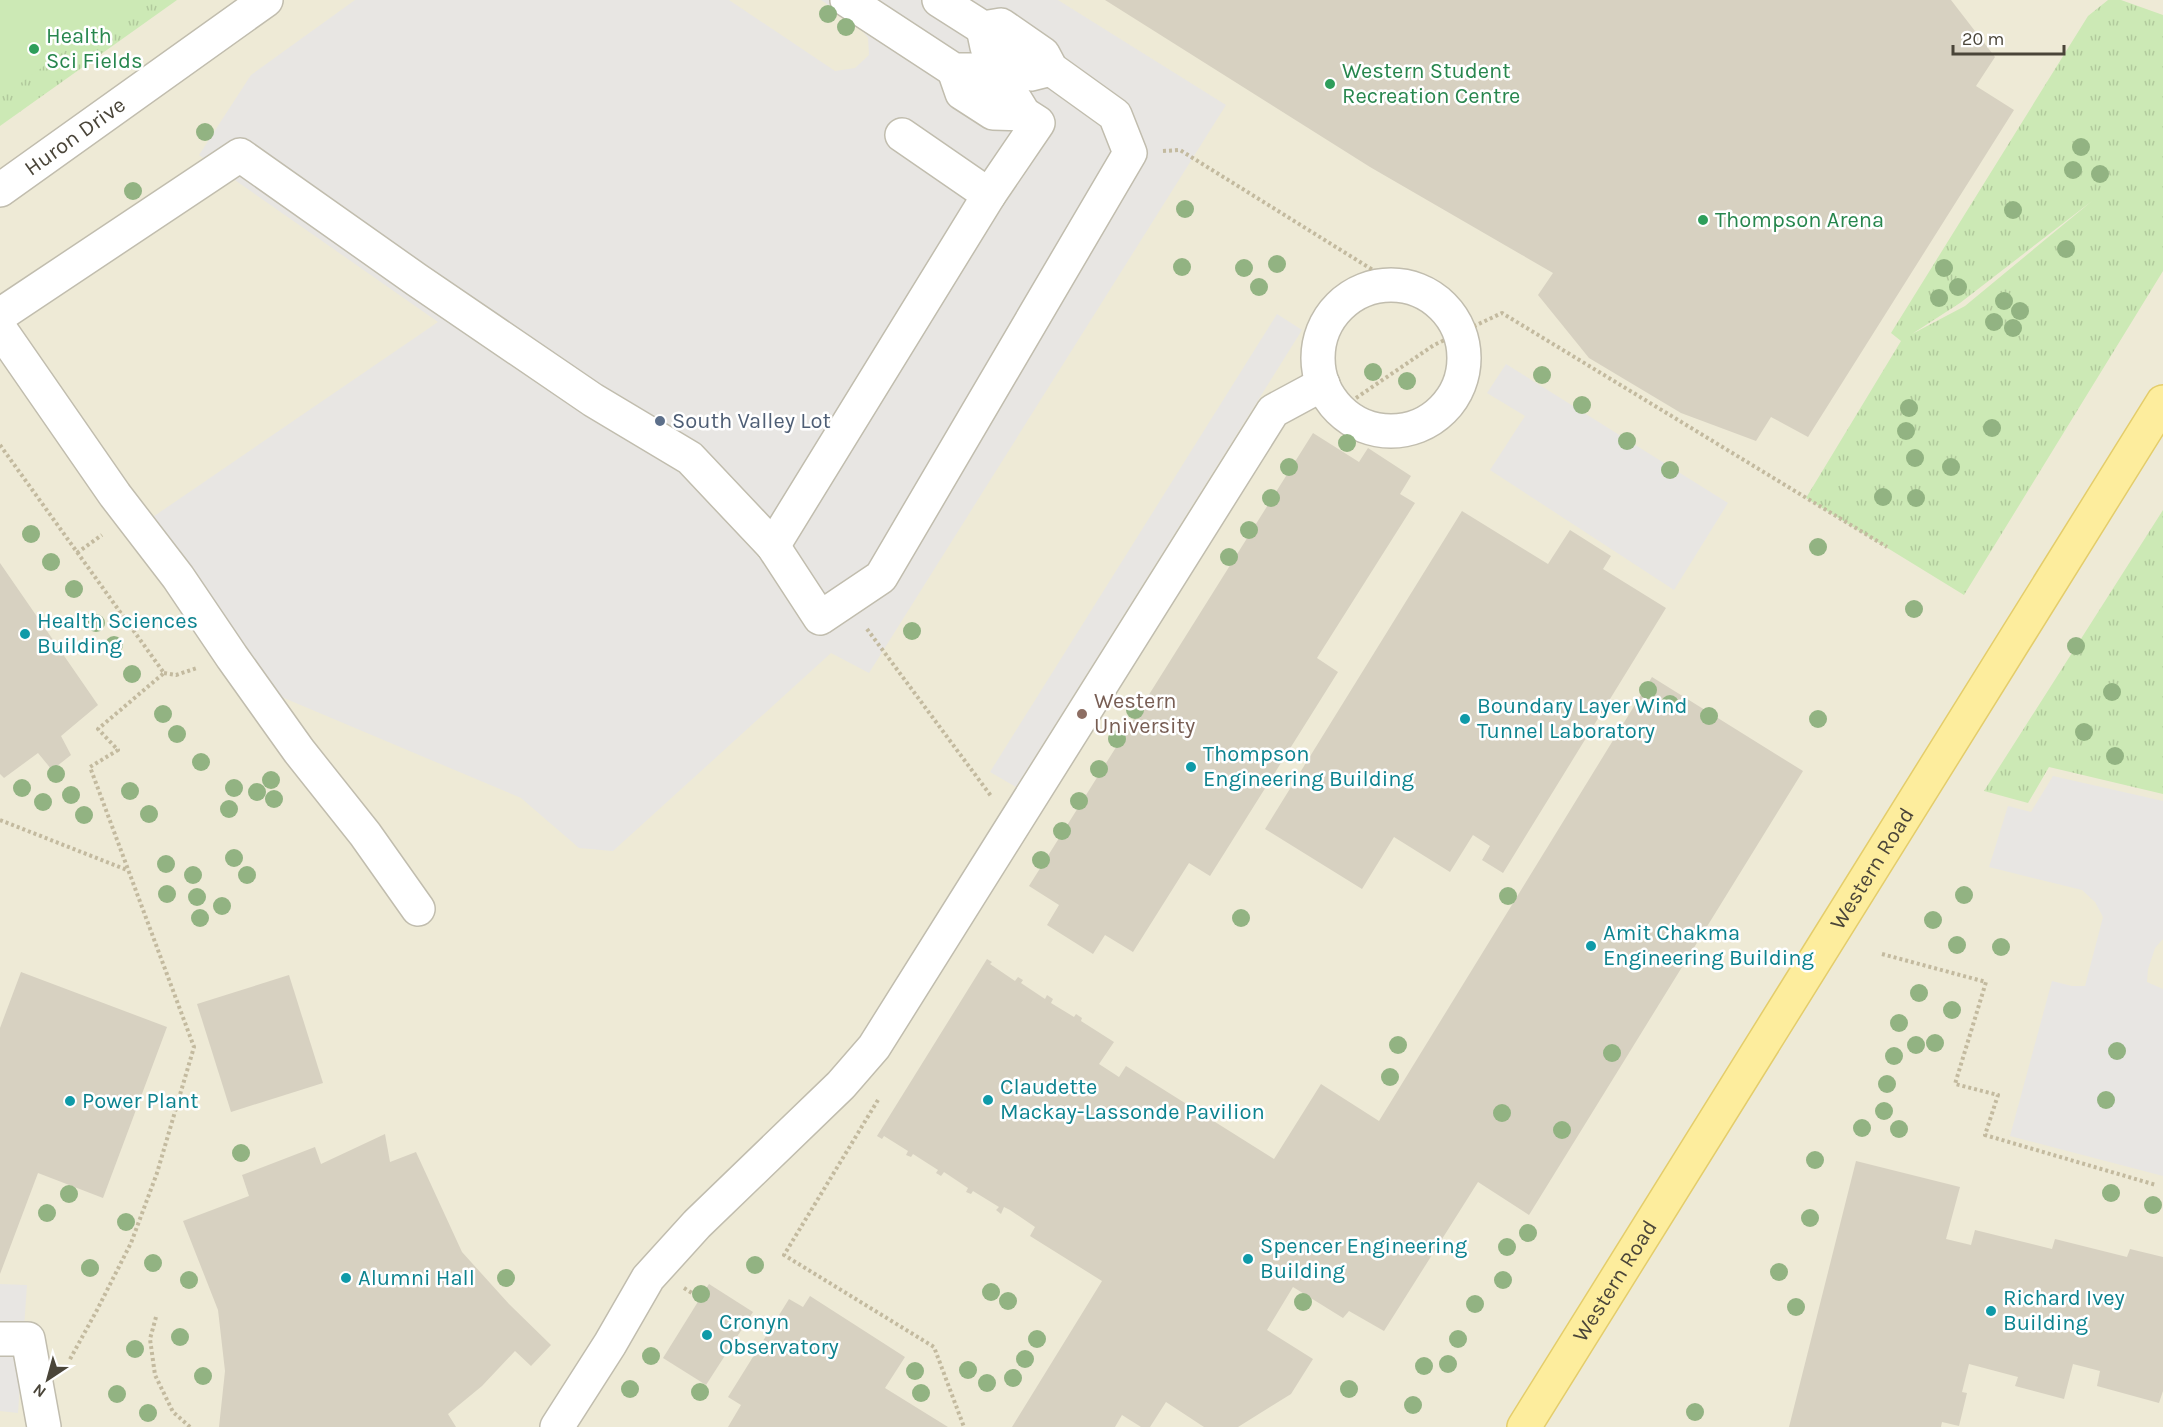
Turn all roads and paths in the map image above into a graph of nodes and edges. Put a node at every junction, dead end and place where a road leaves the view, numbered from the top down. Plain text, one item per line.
1 (266, 0) edge
2 (847, 0) edge
3 (939, 0) edge
4 (902, 135) dead end
5 (1180, 150) dead end
6 (0, 190) edge
7 (989, 195) junction
8 (1397, 285) junction
9 (0, 315) edge
10 (0, 329) edge
11 (1459, 333) junction
12 (1331, 396) junction
13 (2163, 402) edge
14 (0, 445) edge
15 (773, 546) junction
16 (1887, 547) dead end
17 (845, 600) junction
18 (965, 760) dead end
19 (0, 820) edge
20 (127, 870) junction
21 (418, 909) dead end
22 (1882, 954) dead end
23 (882, 1094) dead end
24 (2156, 1185) dead end
25 (156, 1317) dead end
26 (0, 1339) edge
27 (63, 1370) dead end
28 (44, 1427) edge
29 (190, 1427) edge
30 (557, 1427) edge
31 (964, 1427) edge
32 (1524, 1427) edge

1 - 6 street, Huron Drive
2 - 7 street
3 - 17 street
4 - 7 street
5 - 8 path
7 - 15 street
8 - 11 street
8 - 12 street
9 - 15 street
10 - 21 street
11 - 12 path
11 - 12 street
11 - 16 path
12 - 30 street
13 - 32 main road, Western Road
14 - 20 path
15 - 17 street
17 - 18 path
19 - 20 path
20 - 27 path
22 - 24 path
23 - 31 path
25 - 29 path
26 - 28 street

